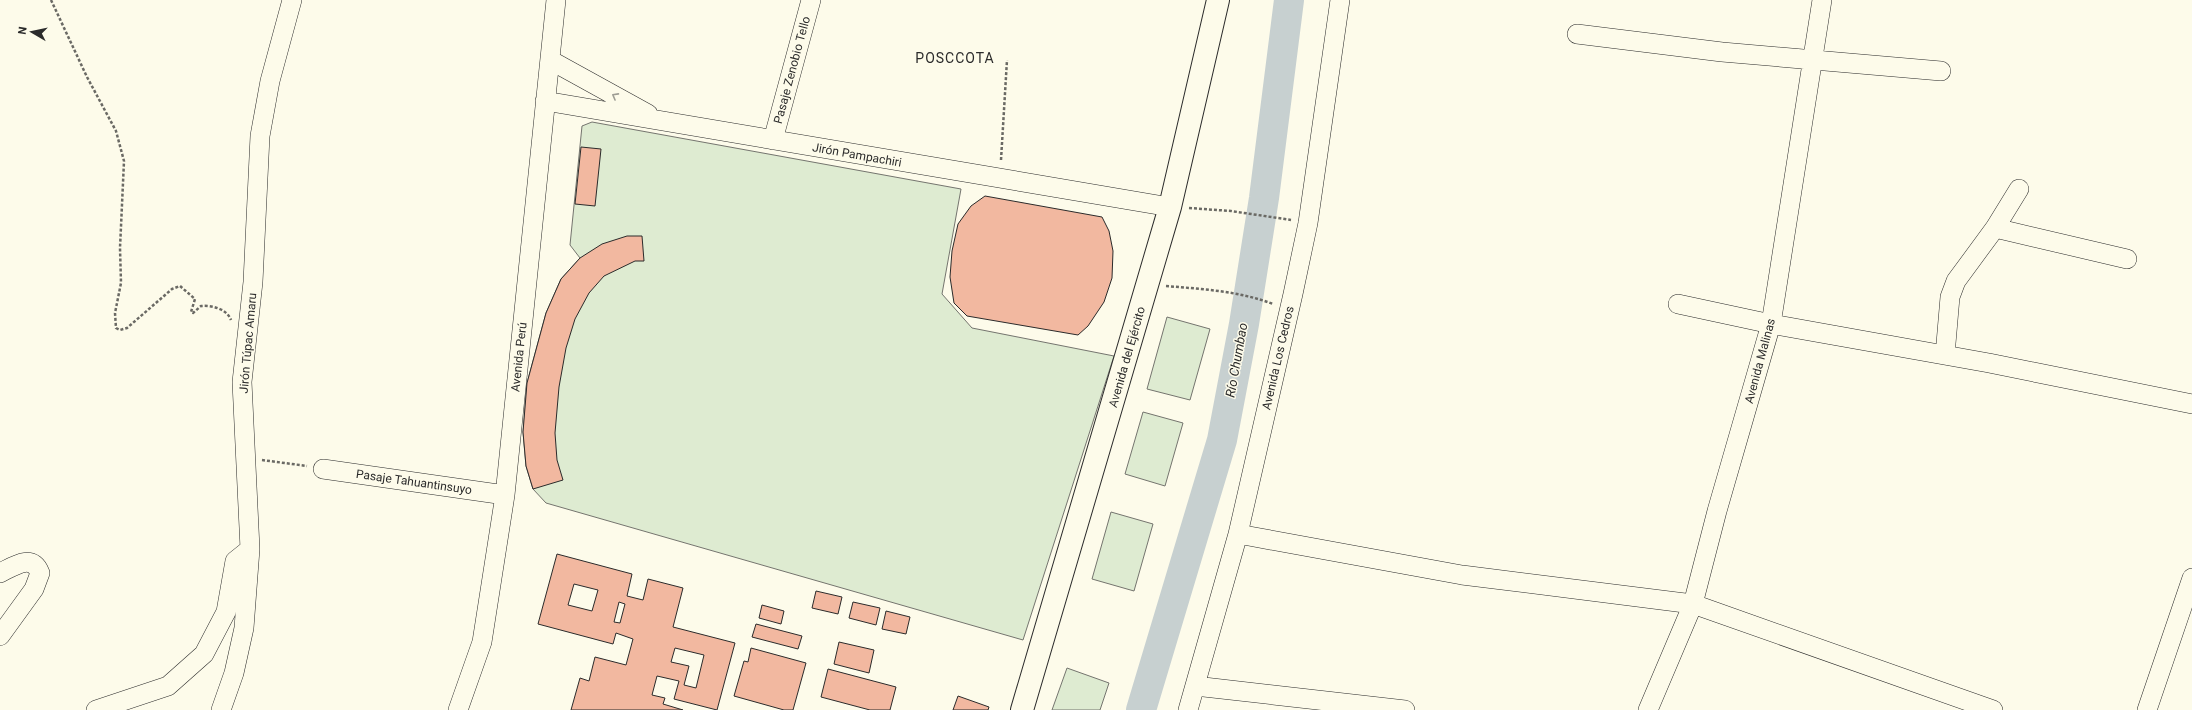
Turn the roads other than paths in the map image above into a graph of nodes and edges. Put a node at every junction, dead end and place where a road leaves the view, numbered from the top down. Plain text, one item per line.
1 (292, 0) edge
2 (556, 0) edge
3 (811, 0) edge
4 (1218, 0) edge
5 (1340, 0) edge
6 (1822, 0) edge
7 (1577, 34) dead end
8 (550, 60) junction
9 (1814, 60) junction
10 (1941, 71) dead end
11 (545, 101) junction
12 (662, 121) junction
13 (773, 140) junction
14 (2019, 190) dead end
15 (1170, 207) junction
16 (1995, 228) junction
17 (2127, 259) dead end
18 (1678, 304) dead end
19 (1770, 324) junction
20 (1945, 355) junction
21 (2192, 404) edge
22 (323, 469) road end
23 (505, 495) junction
24 (1238, 534) junction
25 (250, 549) junction
26 (0, 574) edge
27 (2192, 578) edge
28 (1693, 604) junction
29 (0, 636) edge
30 (1195, 686) junction
31 (96, 710) edge
32 (221, 710) edge
33 (458, 710) edge
34 (1022, 710) edge
35 (1188, 710) edge
36 (1405, 710) edge
37 (1648, 710) edge
38 (1993, 710) edge
39 (2147, 710) edge

1 - 25 street, Jirón Túpac Amaru
2 - 8 street, Avenida Perú
3 - 13 street, Pasaje Zenobio Tello
4 - 15 highway, Avenida del Ejército
5 - 24 street, Avenida Los Cedros
6 - 9 street, Avenida Malinas
7 - 9 street
8 - 11 street, Avenida Perú
12 -> 8 street
9 - 10 street
9 - 19 street, Avenida Malinas
11 - 12 street, Jirón Pampachiri
11 - 23 street, Avenida Perú
12 - 13 street, Jirón Pampachiri
13 - 15 street, Jirón Pampachiri
14 - 16 street
15 - 34 highway, Avenida del Ejército
16 - 17 street
16 - 20 street
18 - 19 street
19 - 20 street
19 - 28 street, Avenida Malinas
20 - 21 street
22 - 23 street, Pasaje Tahuantinsuyo
23 - 33 street, Avenida Perú
24 - 28 street
24 - 30 street, Avenida Los Cedros
25 - 31 street
25 - 32 street, Jirón Túpac Amaru
26 - 29 street
27 - 39 street
28 - 37 street, Avenida Malinas
28 - 38 street
30 - 35 street, Avenida Los Cedros
30 - 36 street

